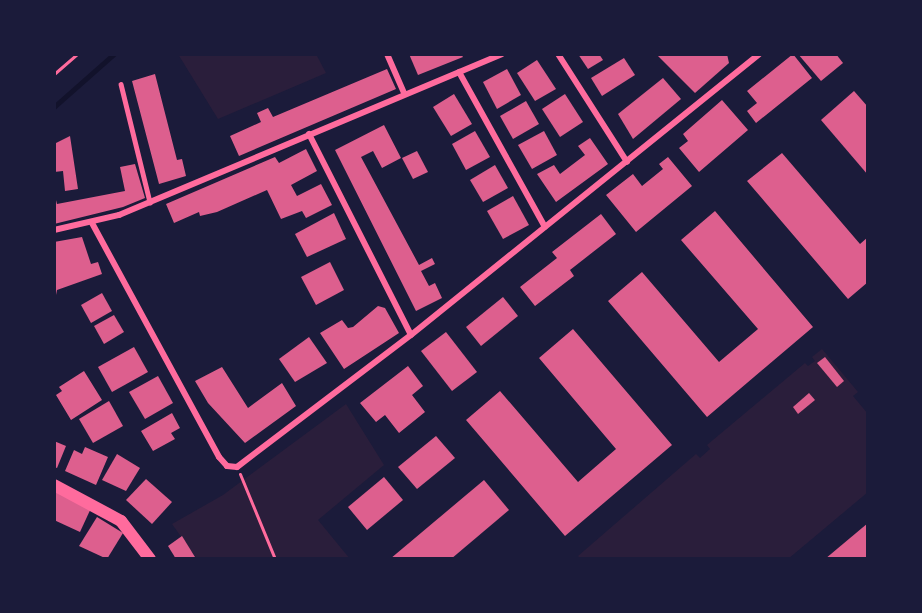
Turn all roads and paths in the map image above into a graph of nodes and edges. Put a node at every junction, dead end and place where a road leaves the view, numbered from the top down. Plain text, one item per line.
1 (77, 54) edge
2 (387, 54) edge
3 (502, 54) edge
4 (558, 54) edge
5 (759, 54) edge
6 (459, 72) junction
7 (54, 74) edge
8 (121, 84) dead end
9 (404, 93) junction
10 (309, 134) junction
11 (627, 162) junction
12 (150, 202) junction
13 (92, 224) junction
14 (545, 227) junction
15 (54, 230) edge
16 (411, 335) junction
17 (237, 467) junction
18 (54, 485) edge
19 (150, 559) edge
20 (275, 559) edge

1 - 7 path
2 - 9 street
3 - 6 street
4 - 11 street
5 - 11 street
6 - 9 street
6 - 14 street
8 - 12 lane
9 - 10 street
10 - 12 street
10 - 16 street
11 - 14 street
12 - 13 street
13 - 15 street
13 - 17 street
14 - 16 street
16 - 17 street
17 - 20 path
18 - 19 main road

